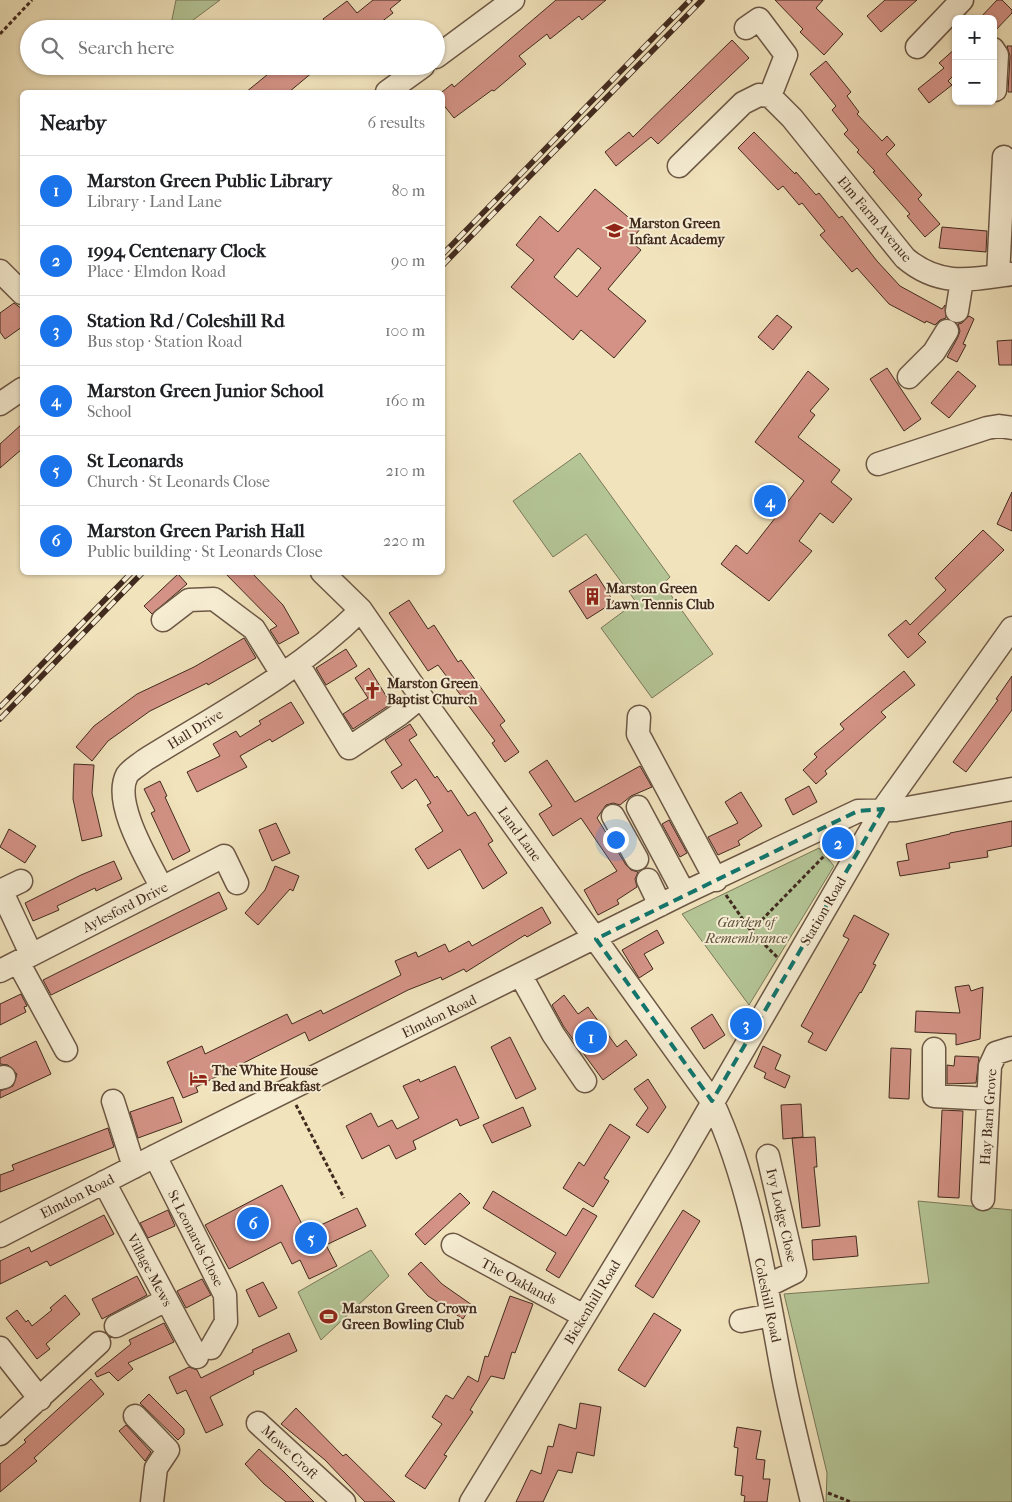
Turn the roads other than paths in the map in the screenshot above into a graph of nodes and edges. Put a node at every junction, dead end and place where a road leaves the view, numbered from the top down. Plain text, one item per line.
1 (513, 0) edge
2 (962, 8) edge
3 (746, 28) dead end
4 (917, 48) dead end
5 (445, 50) edge
6 (411, 75) edge
7 (390, 90) edge
8 (770, 96) junction
9 (1004, 157) dead end
10 (679, 166) dead end
11 (0, 271) edge
12 (1005, 275) edge
13 (962, 280) junction
14 (20, 291) edge
15 (957, 311) dead end
16 (947, 331) dead end
17 (909, 378) dead end
18 (20, 390) edge
19 (0, 404) edge
20 (1012, 428) edge
21 (878, 464) dead end
22 (325, 575) edge
23 (361, 610) junction
24 (163, 620) dead end
25 (1012, 628) edge
26 (290, 669) junction
27 (421, 697) junction
28 (639, 717) dead end
29 (1012, 789) edge
30 (638, 807) dead end
31 (883, 809) junction
32 (613, 816) dead end
33 (637, 859) dead end
34 (648, 880) dead end
35 (237, 883) dead end
36 (718, 883) junction
37 (7, 887) edge
38 (162, 888) junction
39 (684, 893) junction
40 (660, 905) junction
41 (596, 939) junction
42 (16, 963) edge
43 (521, 976) junction
44 (1012, 1048) edge
45 (66, 1050) dead end
46 (934, 1050) dead end
47 (585, 1081) dead end
48 (988, 1099) junction
49 (112, 1101) dead end
50 (712, 1101) junction
51 (155, 1156) junction
52 (768, 1156) dead end
53 (134, 1167) junction
54 (104, 1182) junction
55 (983, 1199) dead end
56 (0, 1236) edge
57 (453, 1246) dead end
58 (766, 1286) junction
59 (166, 1300) junction
60 (772, 1315) junction
61 (584, 1316) junction
62 (741, 1321) dead end
63 (116, 1326) dead end
64 (99, 1343) dead end
65 (0, 1348) edge
66 (204, 1353) joint
67 (40, 1399) junction
68 (135, 1416) dead end
69 (258, 1423) dead end
70 (0, 1434) edge
71 (152, 1502) edge
72 (344, 1502) edge
73 (471, 1502) edge
74 (812, 1502) edge

1 - 5 street
2 - 4 street
3 - 8 street
6 - 7 street
8 - 10 street
8 - 13 street, Elm Farm Avenue
9 - 12 street
11 - 14 street
12 - 13 street, Elm Farm Avenue
13 - 15 street
16 - 17 street
18 - 19 street
20 - 21 street
22 - 23 street, Land Lane
23 - 26 street, Hall Drive
23 - 27 street, Land Lane
24 - 26 street
25 - 31 street, Station Road
26 - 27 street
26 - 38 street, Hall Drive
27 - 41 street, Land Lane
28 - 36 street
29 - 31 street, Elmdon Road
30 - 39 street
31 - 36 street, Elmdon Road
31 - 50 street, Station Road
32 - 33 street
34 - 40 street
35 - 38 street, Aylesford Drive
36 - 39 street, Elmdon Road
37 - 42 street
38 - 42 street, Aylesford Drive
39 - 40 street, Elmdon Road
40 - 41 street, Elmdon Road
41 - 43 street, Elmdon Road
41 - 50 street, Land Lane
42 - 45 street
43 - 47 street
43 - 51 street, Elmdon Road
44 - 48 street, Hay Barn Grove
46 - 48 street
48 - 55 street, Hay Barn Grove
49 - 53 street
50 - 58 street, Coleshill Road
50 - 61 street, Bickenhill Road
51 - 53 street, Elmdon Road
51 - 66 street, St Leonards Close
52 - 58 street, Ivy Lodge Close
53 - 54 street, Elmdon Road
54 - 56 street, Elmdon Road
54 - 59 street, Village Mews
57 - 61 street, The Oaklands
58 - 60 street, Coleshill Road
59 - 63 street
59 - 66 street, Village Mews
60 - 62 street
60 - 74 street, Coleshill Road
61 - 73 street, Bickenhill Road
64 - 67 street
65 - 67 street
67 - 70 street
68 - 71 street
69 - 72 street, Mowe Croft

